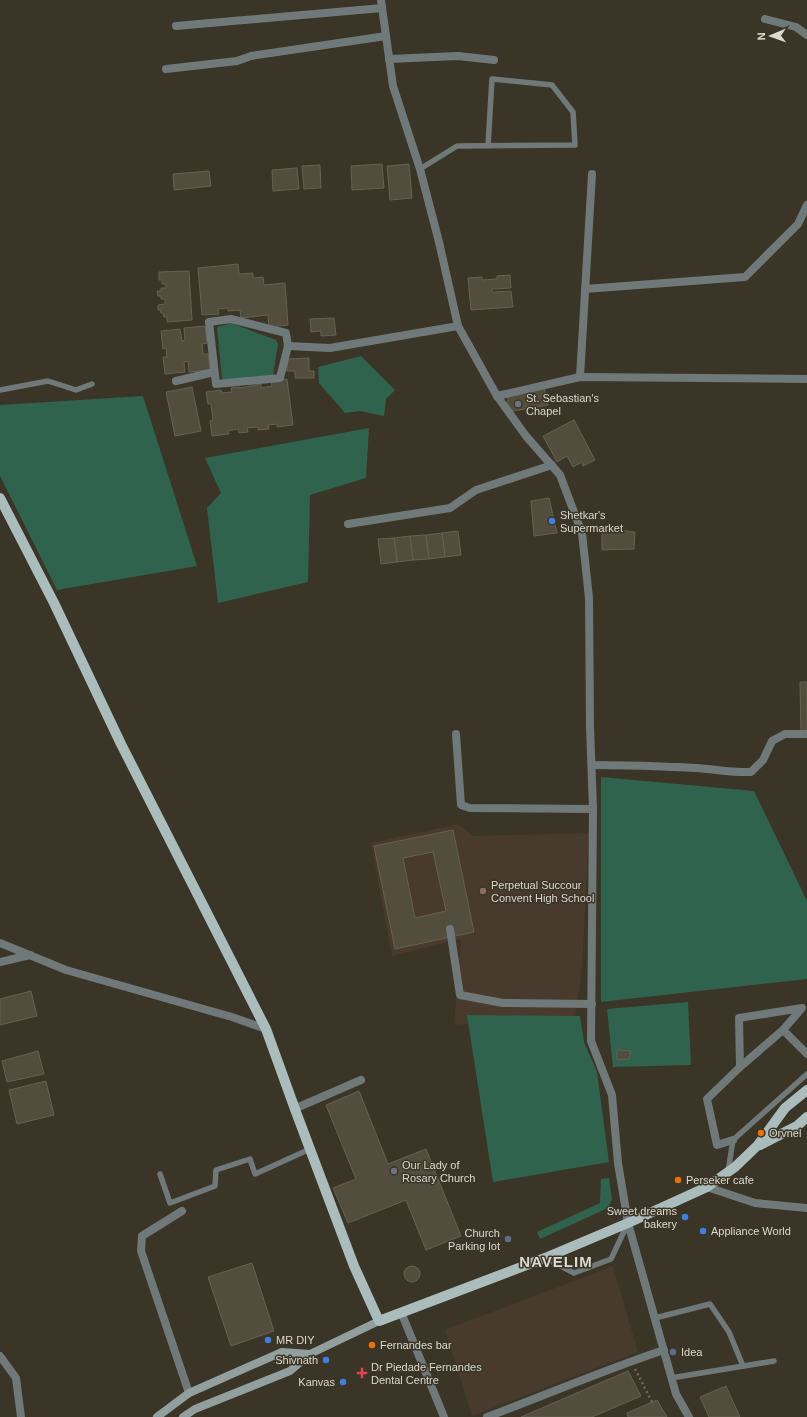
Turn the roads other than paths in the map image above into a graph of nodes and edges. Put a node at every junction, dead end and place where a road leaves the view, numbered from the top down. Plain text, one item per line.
1 (382, 4) edge
2 (765, 19) dead end
3 (176, 26) dead end
4 (807, 35) edge
5 (386, 36) junction
6 (389, 59) junction
7 (494, 60) dead end
8 (166, 69) dead end
9 (488, 146) junction
10 (420, 168) junction
11 (592, 174) dead end
12 (807, 205) edge
13 (585, 289) junction
14 (458, 326) junction
15 (288, 346) junction
16 (214, 372) junction
17 (580, 377) junction
18 (807, 379) edge
19 (176, 381) dead end
20 (92, 384) dead end
21 (0, 390) edge
22 (497, 396) junction
23 (552, 465) junction
24 (0, 498) edge
25 (348, 524) dead end
26 (456, 734) dead end
27 (807, 734) edge
28 (592, 765) junction
29 (593, 809) junction
30 (450, 929) dead end
31 (0, 943) edge
32 (30, 955) junction
33 (0, 962) edge
34 (592, 1004) junction
35 (266, 1029) junction
36 (783, 1030) junction
37 (807, 1054) edge
38 (740, 1067) junction
39 (807, 1074) edge
40 (361, 1080) dead end
41 (807, 1090) edge
42 (294, 1108) junction
43 (807, 1117) edge
44 (733, 1140) junction
45 (758, 1146) junction
46 (310, 1149) junction
47 (728, 1172) junction
48 (160, 1174) dead end
49 (707, 1187) junction
50 (807, 1208) edge
51 (182, 1211) dead end
52 (628, 1223) junction
53 (545, 1258) junction
54 (401, 1312) junction
55 (655, 1318) junction
56 (379, 1321) junction
57 (664, 1350) junction
58 (310, 1354) junction
59 (0, 1356) edge
60 (774, 1361) dead end
61 (743, 1366) junction
62 (671, 1378) junction
63 (189, 1393) junction
64 (21, 1417) edge
65 (157, 1417) edge
66 (183, 1417) edge
67 (444, 1417) edge
68 (487, 1417) edge
69 (689, 1417) edge

1 - 3 street
1 - 5 street
2 - 4 street
5 - 6 street
5 - 8 street
6 - 7 street
6 - 10 street
9 - 9 lane
9 - 10 lane
10 - 14 street
11 - 13 street
12 - 13 street
13 - 17 street
14 - 15 street
14 - 22 street
15 - 16 street
15 - 16 street
16 - 19 street
17 - 18 street
17 - 22 street
20 - 21 lane
22 - 23 street
23 - 25 street
23 - 28 street
24 - 35 main road
26 - 29 street
27 - 28 street
28 - 29 street
29 - 34 street
30 - 34 street
31 - 32 street
32 - 33 street
32 - 35 street
34 - 52 street
35 - 42 main road
36 - 37 street
36 - 38 street
36 - 38 street
38 - 44 street
39 - 44 lane
40 - 42 street
41 - 45 main road
42 - 46 main road
43 - 45 main road
44 - 47 lane
45 - 47 main road
46 - 48 lane
46 - 56 main road
47 - 49 main road
49 - 50 street
49 - 52 main road
51 - 63 street
52 - 53 main road
52 - 53 lane
52 - 55 street
53 - 54 main road
54 - 56 main road
54 - 67 street
55 - 57 street
55 - 61 lane
56 - 58 main road
57 - 62 street
57 - 68 street
58 - 63 main road
58 - 66 main road
59 - 64 street
60 - 61 lane
61 - 62 lane
62 - 69 street
63 - 65 main road

